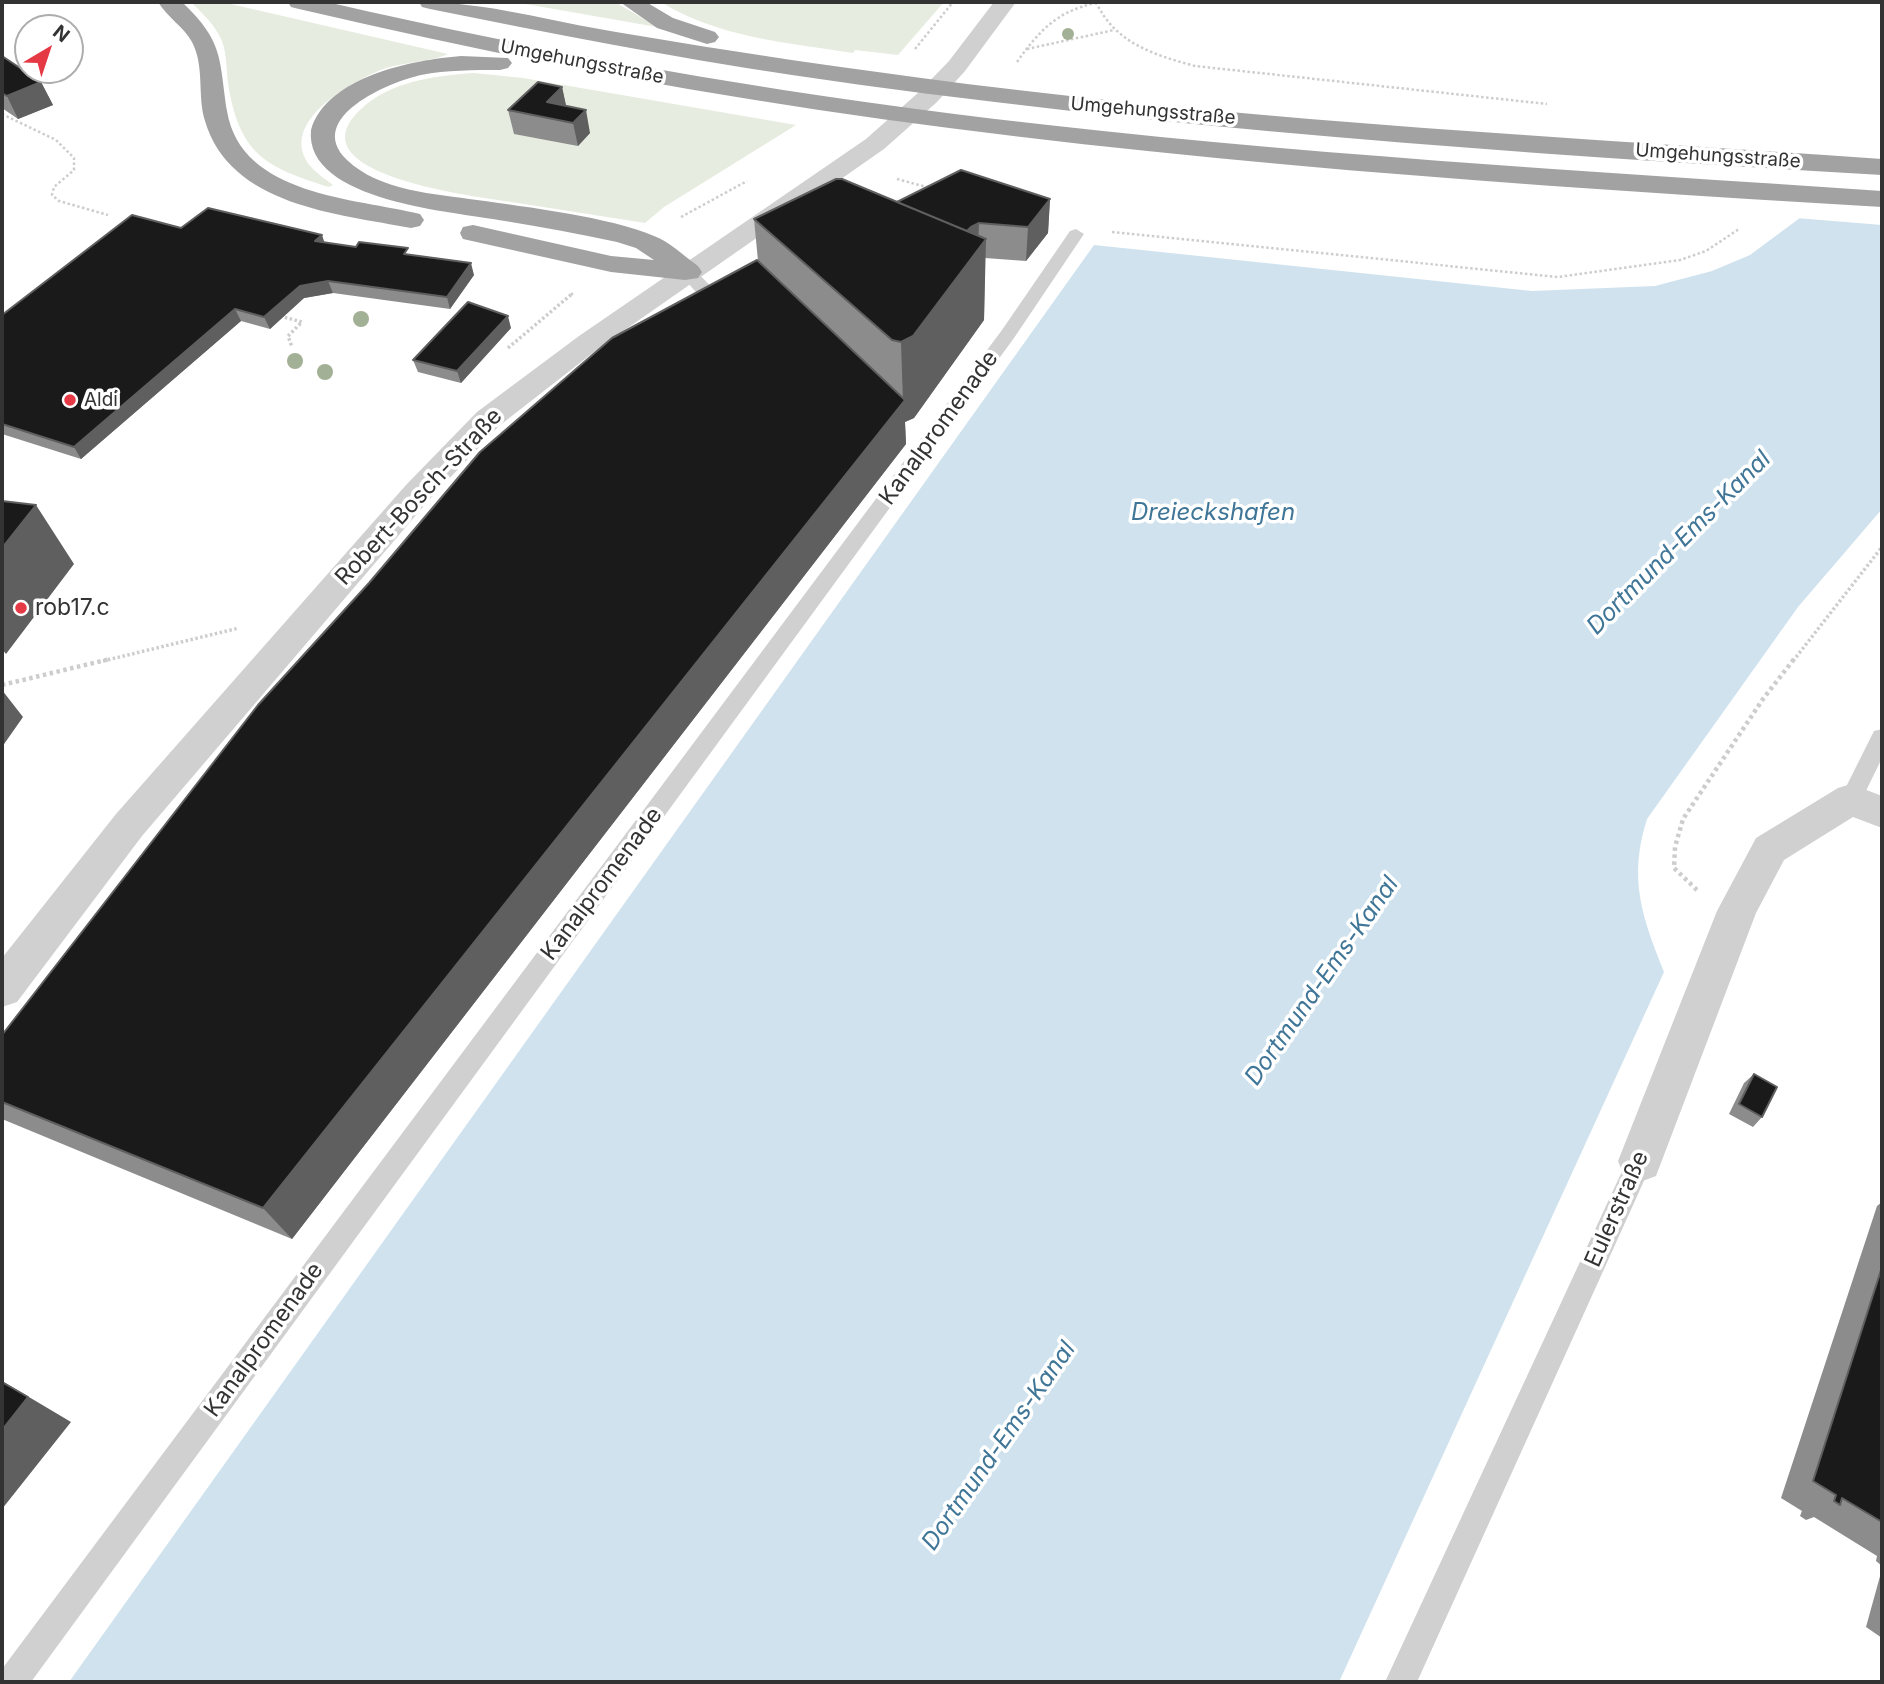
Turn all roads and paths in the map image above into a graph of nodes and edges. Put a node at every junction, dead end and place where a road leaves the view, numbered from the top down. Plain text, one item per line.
1 (169, 2) edge
2 (299, 2) edge
3 (430, 2) edge
4 (631, 2) edge
5 (1005, 2) edge
6 (1096, 2) edge
7 (1114, 30) junction
8 (1026, 49) dead end
9 (592, 65) junction
10 (848, 76) junction
11 (1549, 104) dead end
12 (2, 114) edge
13 (1882, 167) edge
14 (897, 179) dead end
15 (938, 190) edge
16 (1882, 199) edge
17 (108, 215) dead end
18 (1076, 234) joint
19 (688, 272) junction
20 (1579, 276) dead end
21 (275, 314) edge
22 (740, 314) edge
23 (292, 348) dead end
24 (1882, 547) edge
25 (240, 628) dead end
26 (2, 685) edge
27 (1882, 737) edge
28 (1867, 806) edge
29 (1737, 911) junction
30 (2, 989) edge
31 (1640, 1161) joint
32 (12, 1682) edge
33 (1401, 1682) edge

1 - 19 highway
2 - 9 highway, Umgehungsstraße
3 - 10 highway, Umgehungsstraße
4 - 10 highway
5 - 19 street, Robert-Bosch-Straße
6 - 7 path
7 - 8 path
7 - 11 path
9 - 16 highway, Umgehungsstraße
9 - 19 highway
10 - 13 highway, Umgehungsstraße
12 - 17 path
14 - 15 path
18 - 20 path
18 - 32 lane, Kanalpromenade
19 - 22 lane
19 - 30 street, Robert-Bosch-Straße
21 - 23 path
24 - 29 path
25 - 26 path
27 - 28 lane
28 - 29 street, Eulerstraße
29 - 31 street, Eulerstraße
31 - 33 lane, Eulerstraße

